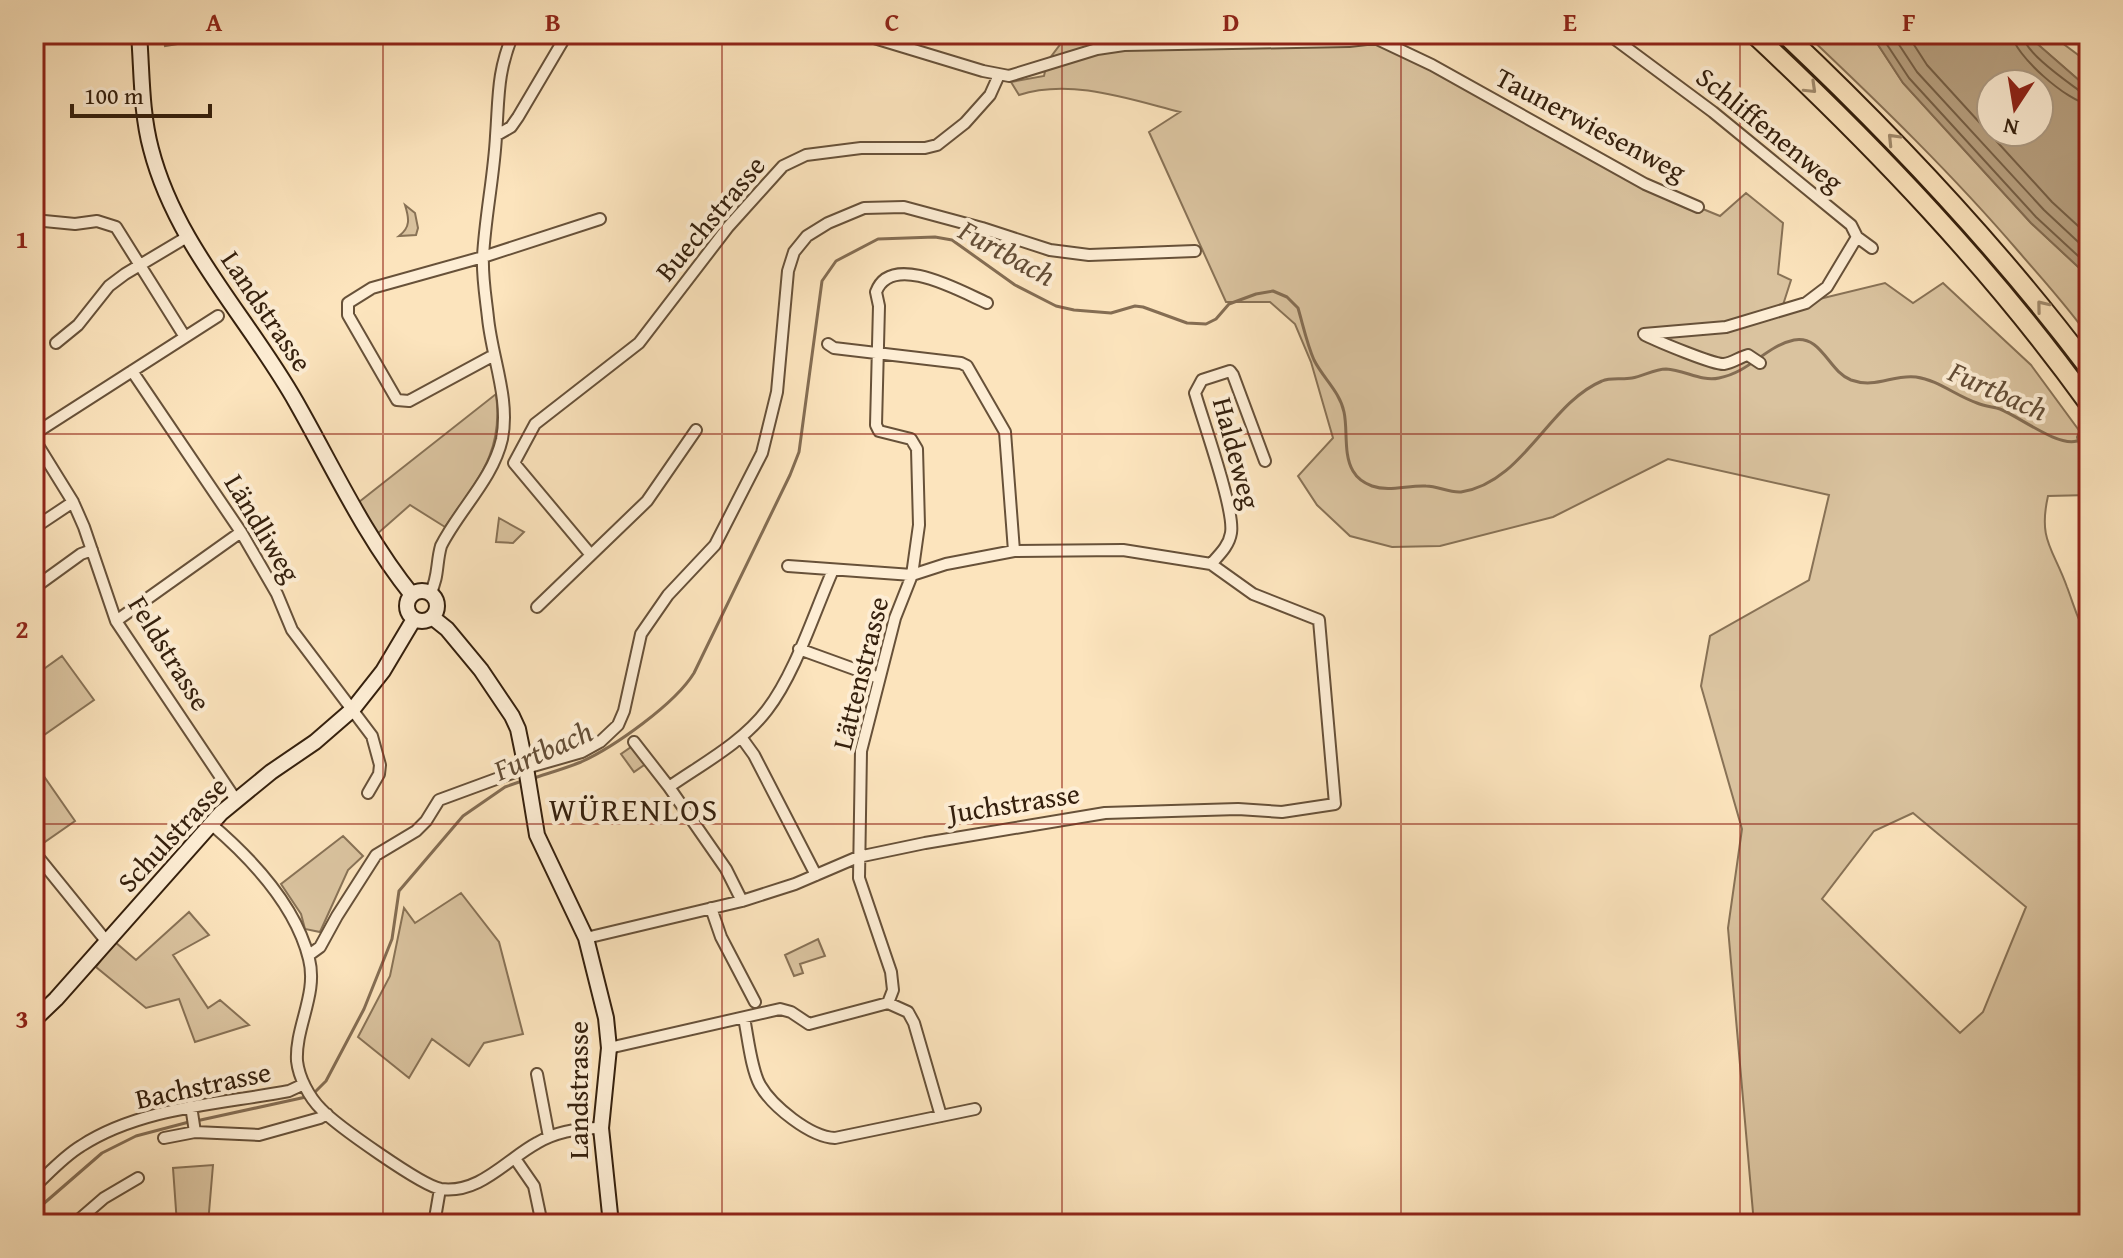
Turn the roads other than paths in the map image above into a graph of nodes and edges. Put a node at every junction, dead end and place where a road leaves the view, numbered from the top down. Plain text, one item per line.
1 (139, 34) edge
2 (513, 34) edge
3 (567, 34) edge
4 (861, 34) edge
5 (1410, 34) edge
6 (1608, 34) edge
7 (1754, 34) edge
8 (1785, 34) edge
9 (1373, 36) edge
10 (1123, 39) edge
11 (999, 75) junction
12 (497, 135) junction
13 (1698, 207) dead end
14 (600, 219) dead end
15 (34, 220) edge
16 (187, 237) junction
17 (1857, 237) junction
18 (1872, 248) dead end
19 (1195, 251) dead end
20 (483, 257) junction
21 (141, 264) junction
22 (987, 303) dead end
23 (218, 316) dead end
24 (185, 337) junction
25 (56, 343) dead end
26 (828, 344) dead end
27 (876, 351) junction
28 (494, 355) junction
29 (1758, 360) dead end
30 (2089, 368) edge
31 (132, 371) junction
32 (2089, 404) edge
33 (696, 430) dead end
34 (34, 437) edge
35 (495, 460) junction
36 (1265, 461) dead end
37 (514, 463) junction
38 (73, 502) junction
39 (34, 528) edge
40 (241, 532) junction
41 (92, 550) junction
42 (1014, 551) junction
43 (591, 555) junction
44 (1211, 564) junction
45 (788, 566) dead end
46 (833, 570) junction
47 (912, 575) junction
48 (34, 588) edge
49 (430, 594) junction
50 (412, 595) junction
51 (537, 607) dead end
52 (432, 617) junction
53 (414, 619) junction
54 (116, 621) junction
55 (799, 649) junction
56 (879, 678) junction
57 (353, 709) junction
58 (741, 737) junction
59 (634, 742) dead end
60 (524, 775) junction
61 (669, 787) junction
62 (368, 793) dead end
63 (236, 800) junction
64 (1335, 804) joint
65 (211, 824) junction
66 (34, 852) edge
67 (858, 857) junction
68 (816, 875) junction
69 (742, 901) junction
70 (711, 908) junction
71 (586, 938) junction
72 (107, 942) junction
73 (309, 955) junction
74 (755, 1002) dead end
75 (888, 1003) junction
76 (744, 1018) junction
77 (34, 1020) edge
78 (609, 1048) junction
79 (537, 1074) dead end
80 (306, 1087) junction
81 (192, 1109) junction
82 (975, 1109) dead end
83 (327, 1114) junction
84 (941, 1116) junction
85 (601, 1128) junction
86 (195, 1130) junction
87 (549, 1137) junction
88 (164, 1138) dead end
89 (516, 1160) junction
90 (138, 1178) dead end
91 (34, 1187) edge
92 (440, 1189) junction
93 (74, 1224) edge
94 (327, 1224) edge
95 (356, 1224) edge
96 (434, 1224) edge
97 (542, 1224) edge
98 (611, 1224) edge

1 - 16 main road, Landstrasse
2 - 12 street
3 - 12 street
4 - 11 street
5 - 9 street
6 - 17 street, Schliffenenweg
7 -> 32 highway
30 -> 8 highway
9 - 10 street
9 - 13 street, Taunerwiesenweg
10 - 11 street
11 - 37 street, Buechstrasse
12 - 20 street
14 - 20 street
15 - 21 street
16 - 21 street
16 - 50 main road, Landstrasse
17 - 18 street, Schliffenenweg
17 - 29 street
19 - 60 street
20 - 28 street
20 - 28 street
21 - 24 street
21 - 25 street
22 - 27 street
23 - 24 street
24 - 31 street
26 - 27 street
27 - 42 street
27 - 47 street
28 - 35 street
31 - 34 street
31 - 40 street, Ländliweg
33 - 43 street
34 - 38 street, Feldstrasse
35 - 37 street
35 - 49 street
36 - 44 street, Haldeweg
37 - 43 street
38 - 39 street
38 - 41 street, Feldstrasse
40 - 54 street
40 - 57 street, Ländliweg
41 - 48 street
41 - 54 street, Feldstrasse
42 - 44 street, Lättenstrasse
42 - 47 street, Lättenstrasse
43 - 51 street
44 - 64 street, Lättenstrasse
45 - 46 street
46 - 47 street
46 - 55 street
47 - 56 street, Lättenstrasse
49 - 50 main road
49 - 52 main road
50 - 53 main road
52 - 53 main road
52 - 60 main road, Landstrasse
53 - 57 main road, Schulstrasse
54 - 63 street, Feldstrasse
55 - 56 street
55 - 58 street
56 - 67 street, Lättenstrasse
57 - 62 street, Ländliweg
57 - 63 main road, Schulstrasse
58 - 61 street
58 - 68 street
59 - 61 street
60 - 71 main road, Landstrasse
60 - 73 street
61 - 69 street
63 - 65 main road, Schulstrasse
64 - 67 street, Juchstrasse
65 - 72 main road, Schulstrasse
65 - 73 street
66 - 72 street
67 - 68 street, Juchstrasse
67 - 75 street, Lättenstrasse
68 - 69 street, Juchstrasse
69 - 70 street, Juchstrasse
70 - 71 street, Juchstrasse
70 - 74 street
71 - 78 main road, Landstrasse
72 - 77 main road, Schulstrasse
73 - 80 street
75 - 76 street
75 - 84 street
76 - 78 street
76 - 84 street
78 - 85 main road, Landstrasse
79 - 87 street
80 - 81 street, Bachstrasse
80 - 83 street
81 - 86 street
81 - 91 street, Bachstrasse
82 - 84 street
83 - 86 street
83 - 92 street
85 - 87 street
85 - 98 main road, Landstrasse
86 - 88 street
87 - 89 street
89 - 92 street
89 - 97 street
90 - 93 street
92 - 96 street
94 - 95 street

